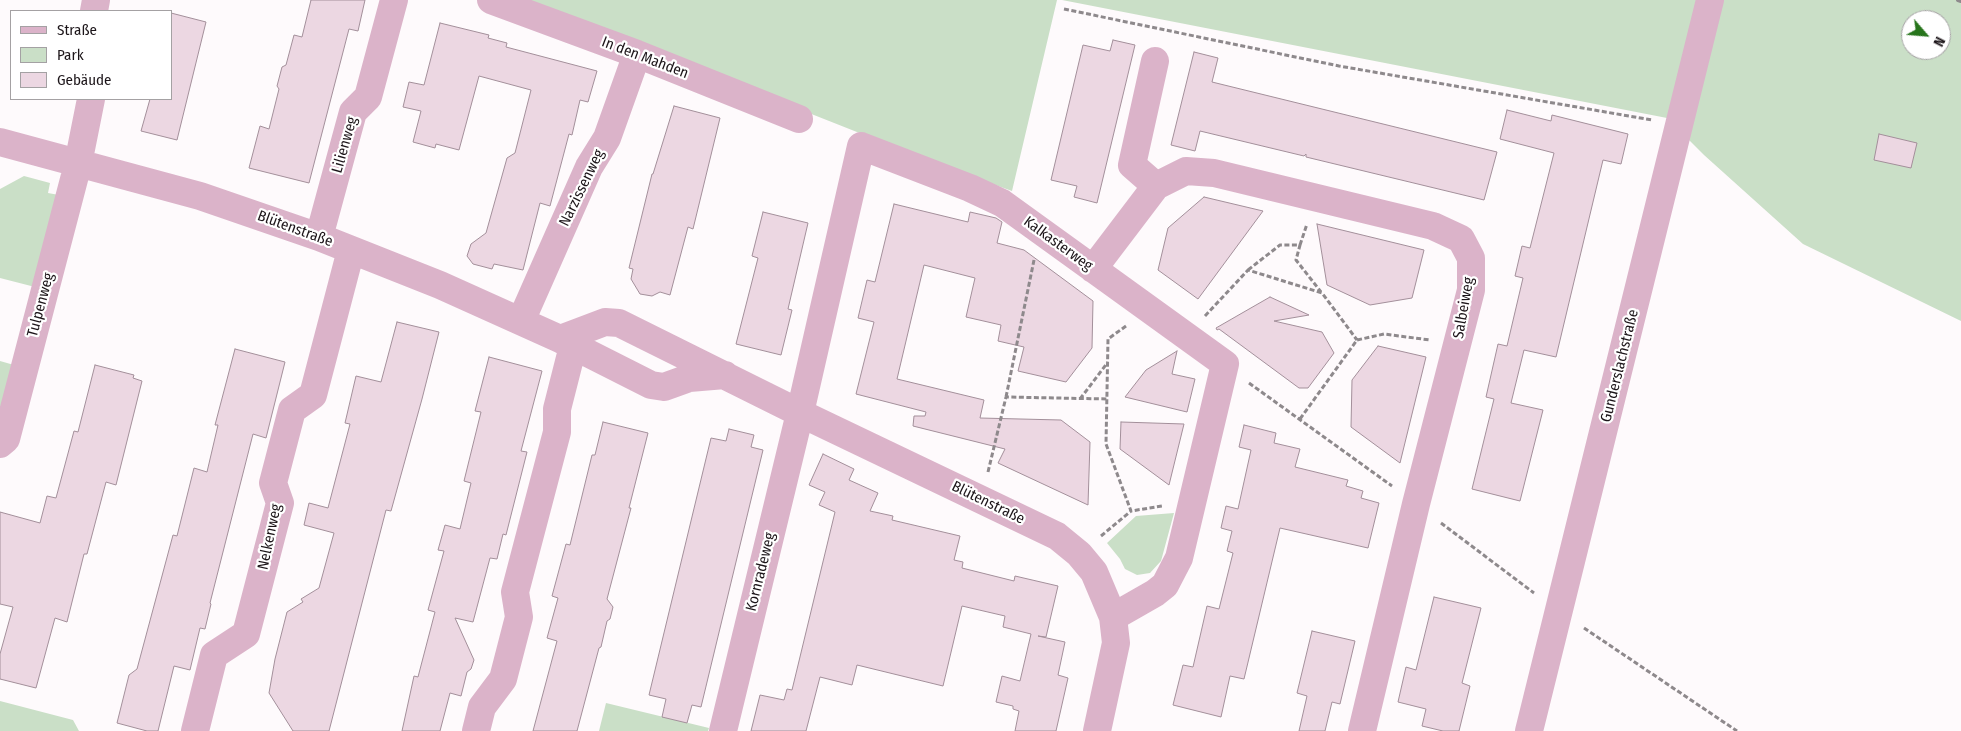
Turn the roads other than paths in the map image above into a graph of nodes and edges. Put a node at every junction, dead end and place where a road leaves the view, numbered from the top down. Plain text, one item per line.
1 (394, 0) edge
2 (491, 0) edge
3 (1710, 0) edge
4 (637, 54) junction
5 (1155, 61) dead end
6 (91, 100) edge
7 (799, 119) dead end
8 (7, 149) edge
9 (78, 164) junction
10 (1156, 186) junction
11 (319, 237) junction
12 (351, 250) junction
13 (1093, 269) junction
14 (521, 321) junction
15 (566, 343) junction
16 (725, 375) junction
17 (800, 413) junction
18 (0, 444) edge
19 (1113, 616) junction
20 (195, 731) edge
21 (476, 731) edge
22 (722, 731) edge
23 (1097, 731) edge
24 (1362, 731) edge
25 (1529, 731) edge

1 - 11 street, Lilienweg
2 - 4 street, In den Mahden
3 - 25 street, Gunderslachstraße
4 - 7 street, In den Mahden
4 - 14 street, Narzissenweg
5 - 10 street
6 - 9 street, Tulpenweg
8 - 9 street, Blütenstraße
9 - 11 street, Blütenstraße
9 - 18 street, Tulpenweg
10 - 13 street, Salbeiweg
10 - 24 street, Salbeiweg
11 - 12 street, Blütenstraße
12 - 14 street, Blütenstraße
12 - 20 street, Nelkenweg
13 - 17 street, Kalkasterweg
13 - 19 street, Kalkasterweg
14 - 15 street, Blütenstraße
15 - 16 street, Blütenstraße
15 - 16 street, Blütenstraße
15 - 21 street
16 - 17 street, Blütenstraße
17 - 19 street, Blütenstraße
17 - 22 street, Kornradeweg
19 - 23 street, Blütenstraße

